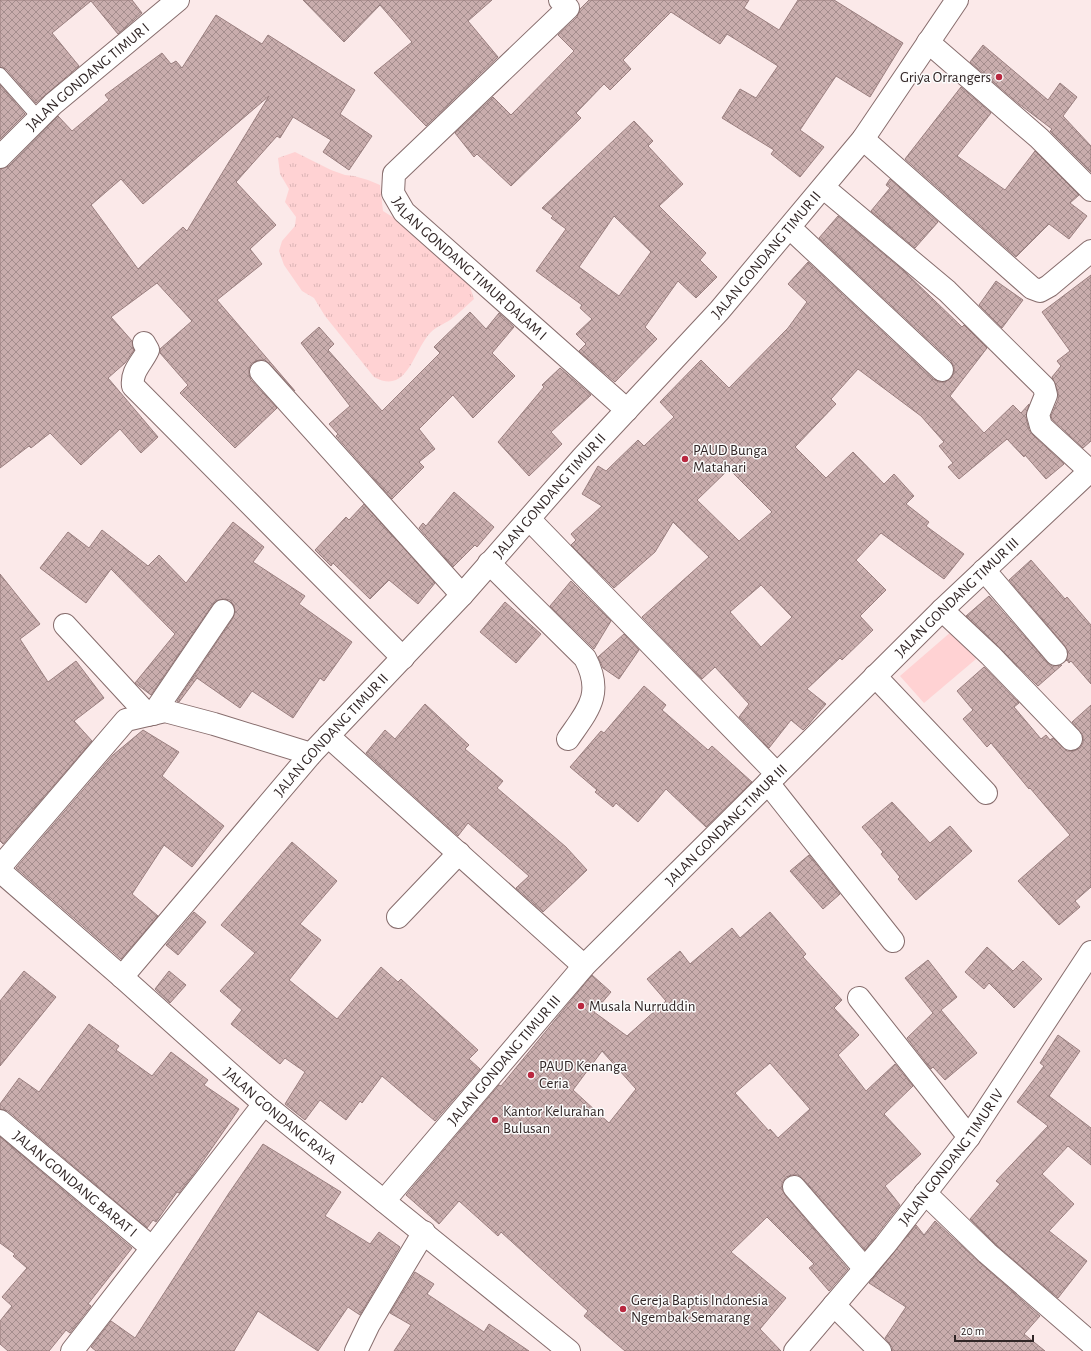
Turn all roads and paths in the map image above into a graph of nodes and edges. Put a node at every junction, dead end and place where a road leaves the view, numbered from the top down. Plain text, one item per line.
1 (178, 0) edge
2 (957, 0) edge
3 (568, 3) edge
4 (928, 42) junction
5 (0, 74) edge
6 (39, 118) junction
7 (863, 139) junction
8 (0, 157) edge
9 (824, 188) junction
10 (1091, 190) edge
11 (790, 228) junction
12 (1091, 251) edge
13 (144, 343) dead end
14 (942, 370) dead end
15 (261, 372) dead end
16 (627, 410) junction
17 (1091, 471) edge
18 (529, 519) junction
19 (489, 563) junction
20 (984, 570) junction
21 (462, 595) junction
22 (942, 610) junction
23 (223, 611) dead end
24 (65, 625) dead end
25 (1056, 654) dead end
26 (403, 658) junction
27 (875, 676) junction
28 (151, 714) junction
29 (328, 736) junction
30 (568, 739) dead end
31 (1071, 739) dead end
32 (311, 754) junction
33 (773, 778) junction
34 (986, 793) dead end
35 (459, 853) junction
36 (0, 867) edge
37 (0, 871) edge
38 (398, 917) dead end
39 (893, 941) dead end
40 (1091, 952) edge
41 (584, 966) junction
42 (122, 977) junction
43 (859, 998) dead end
44 (264, 1104) junction
45 (0, 1121) edge
46 (969, 1137) junction
47 (794, 1187) dead end
48 (925, 1193) junction
49 (384, 1201) junction
50 (424, 1232) junction
51 (152, 1247) junction
52 (865, 1269) junction
53 (834, 1305) junction
54 (1091, 1343) edge
55 (72, 1351) edge
56 (356, 1351) edge
57 (569, 1351) edge
58 (795, 1351) edge
59 (880, 1351) edge

1 - 6 street, JALAN GONDANG TIMUR I
2 - 4 street, JALAN GONDANG TIMUR II
3 - 16 street, JALAN GONDANG TIMUR DALAM I
4 - 7 street, JALAN GONDANG TIMUR II
4 - 10 street
5 - 6 lane
6 - 8 street, JALAN GONDANG TIMUR I
7 - 9 street, JALAN GONDANG TIMUR II
7 - 12 street
9 - 11 street, JALAN GONDANG TIMUR II
9 - 17 street
11 - 14 street
11 - 16 street, JALAN GONDANG TIMUR II
13 - 26 street
15 - 21 street
16 - 18 street, JALAN GONDANG TIMUR II
17 - 20 street, JALAN GONDANG TIMUR III
18 - 19 street, JALAN GONDANG TIMUR II
18 - 33 street
19 - 21 street, JALAN GONDANG TIMUR II
19 - 30 street
20 - 22 street, JALAN GONDANG TIMUR III
20 - 25 street
21 - 26 street, JALAN GONDANG TIMUR II
22 - 27 street, JALAN GONDANG TIMUR III
22 - 31 street
23 - 28 street
24 - 28 street
26 - 29 street, JALAN GONDANG TIMUR II
27 - 33 street, JALAN GONDANG TIMUR III
27 - 34 street
28 - 32 street
28 - 36 street
29 - 32 street, JALAN GONDANG TIMUR II
29 - 35 street
32 - 42 street, JALAN GONDANG TIMUR II
33 - 39 street
33 - 41 street, JALAN GONDANG TIMUR III
35 - 38 street
35 - 41 street
37 - 42 street, JALAN GONDANG RAYA
40 - 46 street, JALAN GONDANG TIMUR IV
41 - 49 street, JALAN GONDANG TIMUR III
42 - 44 street, JALAN GONDANG RAYA
43 - 46 street
44 - 49 street, JALAN GONDANG RAYA
44 - 51 street, JALAN GONDANG BARAT I
45 - 51 street, JALAN GONDANG BARAT I
46 - 48 street, JALAN GONDANG TIMUR IV
47 - 52 street
48 - 52 street, JALAN GONDANG TIMUR IV
48 - 54 street
49 - 50 street, JALAN GONDANG RAYA
50 - 56 street
50 - 57 street, JALAN GONDANG RAYA
51 - 55 street, JALAN GONDANG BARAT I
52 - 53 street, JALAN GONDANG TIMUR IV
53 - 58 street, JALAN GONDANG TIMUR IV
53 - 59 street

